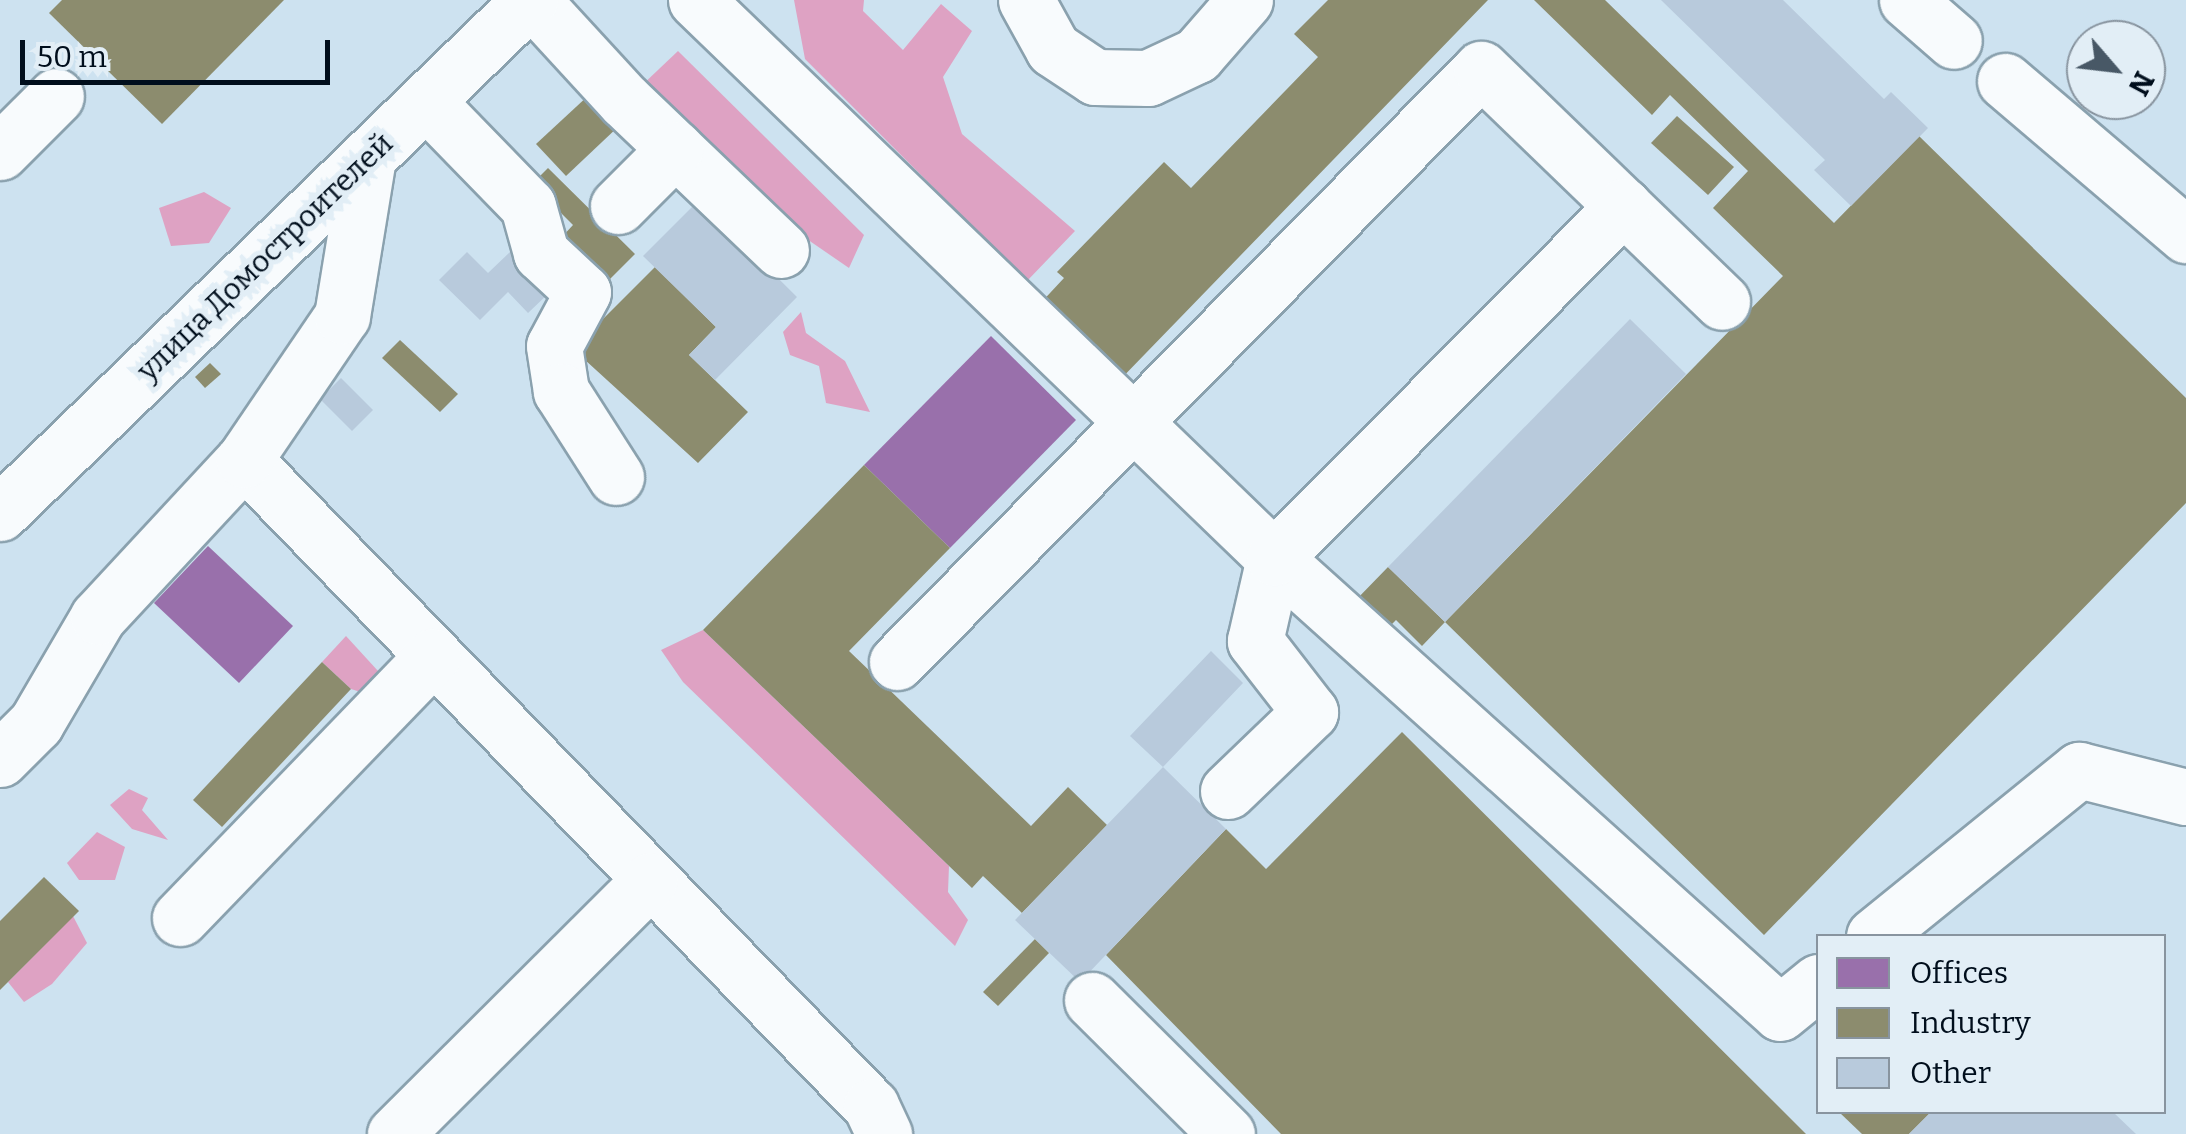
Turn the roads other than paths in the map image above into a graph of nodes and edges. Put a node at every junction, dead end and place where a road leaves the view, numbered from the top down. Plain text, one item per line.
1 (531, 0) edge
2 (696, 0) edge
3 (1026, 0) edge
4 (1245, 0) edge
5 (1907, 0) edge
6 (1954, 42) dead end
7 (2005, 81) dead end
8 (56, 96) dead end
9 (426, 101) junction
10 (675, 148) junction
11 (0, 152) edge
12 (368, 157) junction
13 (618, 206) dead end
14 (1622, 206) junction
15 (2186, 235) edge
16 (781, 250) dead end
17 (1722, 302) dead end
18 (1132, 421) junction
19 (244, 460) junction
20 (616, 478) dead end
21 (0, 513) edge
22 (1274, 558) junction
23 (433, 656) junction
24 (897, 662) dead end
25 (0, 759) edge
26 (1228, 791) dead end
27 (2186, 797) edge
28 (649, 881) junction
29 (180, 918) dead end
30 (1876, 934) edge
31 (1816, 984) edge
32 (1092, 1000) dead end
33 (395, 1134) edge
34 (884, 1134) edge
35 (1228, 1134) edge

1 - 9 street, улица Домостроителей
1 - 10 street
2 - 18 street
3 - 4 street
5 - 6 street
7 - 15 street
8 - 11 street
9 - 12 street, улица Домостроителей
9 - 20 street
10 - 13 street
10 - 16 street
12 - 19 street
12 - 21 street, улица Домостроителей
14 - 17 street
14 - 18 street
14 - 22 street
18 - 22 street
18 - 24 street
19 - 23 street
19 - 25 street
22 - 26 street
22 - 31 street
23 - 28 street
23 - 29 street
27 - 30 street
28 - 33 street
28 - 34 street
32 - 35 street

